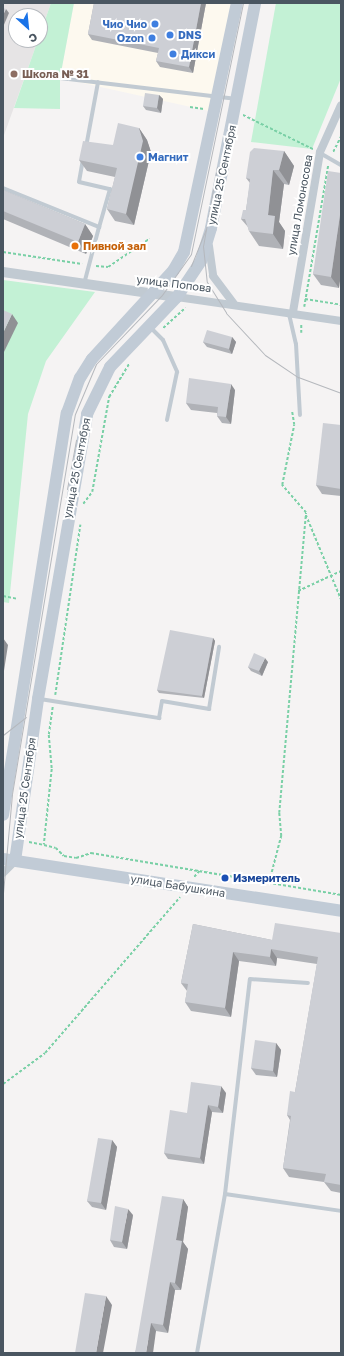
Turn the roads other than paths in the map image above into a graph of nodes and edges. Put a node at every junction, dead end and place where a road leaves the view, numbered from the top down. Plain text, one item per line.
1 (237, 3) edge
2 (255, 3) edge
3 (60, 78) dead end
4 (98, 82) junction
5 (219, 97) junction
6 (237, 99) junction
7 (341, 105) edge
8 (320, 152) junction
9 (341, 165) edge
10 (3, 188) edge
11 (99, 228) junction
12 (211, 228) junction
13 (3, 272) edge
14 (84, 284) junction
15 (152, 294) junction
16 (177, 297) junction
17 (233, 303) junction
18 (291, 312) junction
19 (341, 321) edge
20 (153, 330) junction
21 (300, 415) dead end
22 (167, 420) dead end
23 (219, 646) dead end
24 (38, 699) junction
25 (3, 816) edge
26 (3, 860) edge
27 (15, 861) junction
28 (3, 873) edge
29 (341, 911) edge
30 (308, 983) dead end
31 (224, 1194) junction
32 (341, 1211) edge
33 (197, 1353) edge

1 - 5 main road
2 - 6 main road, улица 25 Сентября
3 - 4 lane
4 - 5 lane
4 - 11 lane
5 - 6 lane
5 - 15 main road
6 - 12 main road, улица 25 Сентября
7 - 8 street, улица Ломоносова
8 - 9 lane
8 - 18 street, улица Ломоносова
10 - 11 lane
11 - 14 lane
12 - 16 main road, улица 25 Сентября
12 - 17 street
13 - 14 street, улица Попова
14 - 15 street, улица Попова
15 - 16 street, улица Попова
15 - 25 main road
16 - 17 street, улица Попова
16 - 20 main road, улица 25 Сентября
17 - 18 street, улица Попова
18 - 19 street, улица Попова
18 - 21 lane
20 - 22 lane
20 - 24 main road, улица 25 Сентября
23 - 24 lane
24 - 27 main road, улица 25 Сентября
26 - 27 main road, улица Бабушкина
27 - 28 street
27 - 29 main road, улица Бабушкина
30 - 31 lane
31 - 32 lane
31 - 33 lane

